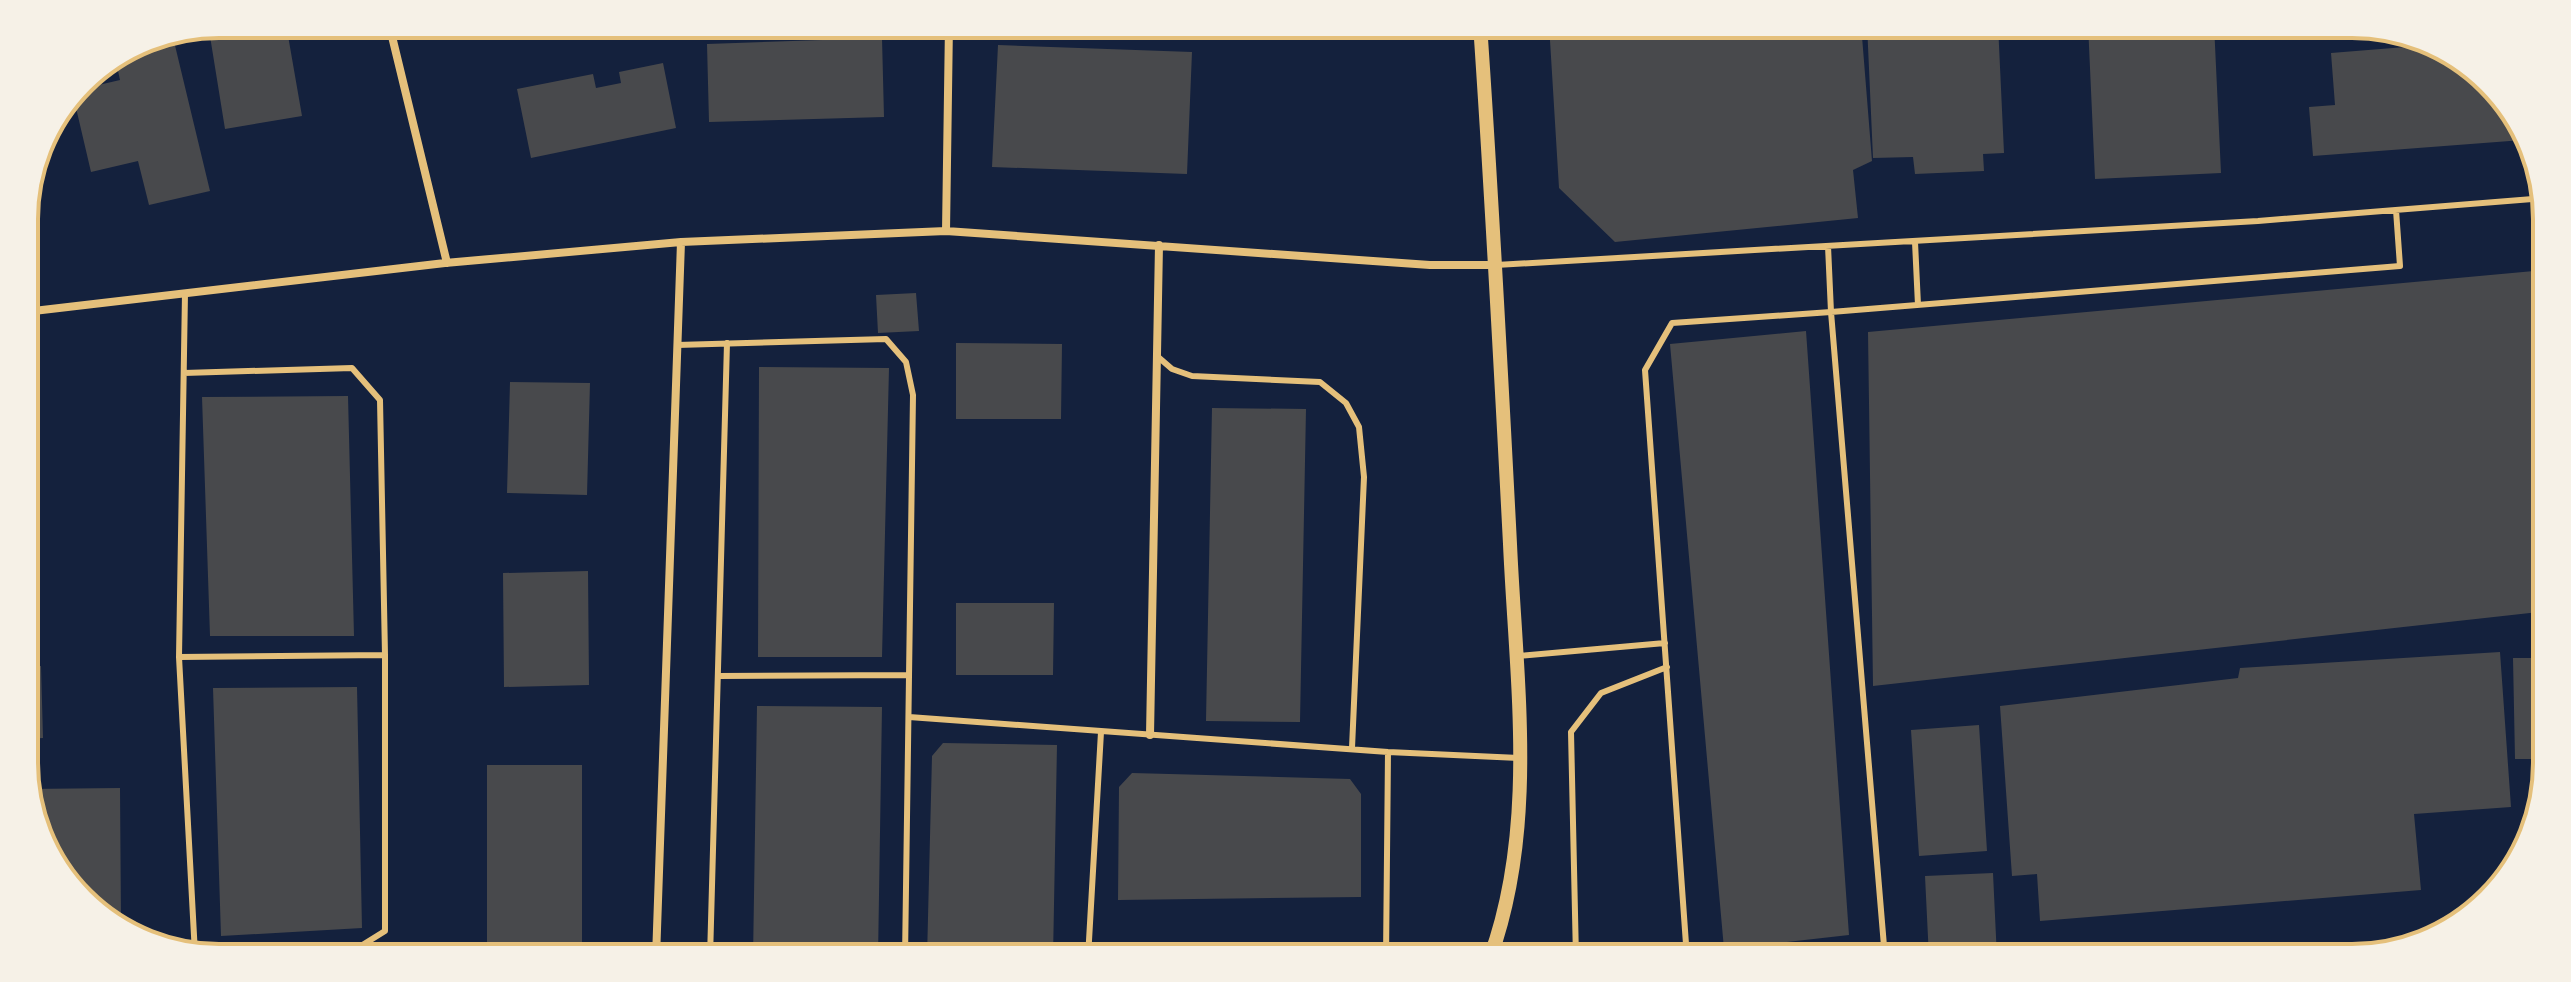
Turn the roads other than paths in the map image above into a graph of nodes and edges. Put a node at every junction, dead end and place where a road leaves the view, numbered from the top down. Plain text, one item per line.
1 (392, 38) edge
2 (949, 38) edge
3 (1481, 38) edge
4 (2531, 199) edge
5 (2396, 210) junction
6 (946, 231) junction
7 (681, 242) junction
8 (1915, 242) junction
9 (1159, 245) junction
10 (1828, 246) junction
11 (447, 263) junction
12 (1496, 265) junction
13 (185, 293) junction
14 (1918, 305) junction
15 (38, 310) edge
16 (1831, 312) junction
17 (727, 343) junction
18 (677, 345) junction
19 (1157, 356) junction
20 (184, 373) junction
21 (1665, 643) junction
22 (385, 655) junction
23 (1518, 656) junction
24 (179, 657) junction
25 (1667, 667) junction
26 (909, 675) junction
27 (718, 676) junction
28 (909, 717) junction
29 (1101, 732) junction
30 (1150, 735) junction
31 (1352, 748) junction
32 (1388, 752) junction
33 (1519, 758) junction
34 (194, 942) edge
35 (364, 944) edge
36 (656, 944) edge
37 (710, 944) edge
38 (905, 944) edge
39 (1089, 944) edge
40 (1386, 944) edge
41 (1494, 944) edge
42 (1576, 944) edge
43 (1686, 944) edge
44 (1884, 944) edge

1 - 11 street
2 - 6 street
3 - 12 street
4 - 5 lane
5 - 8 lane
5 - 14 lane
6 - 7 street
6 - 9 street
7 - 11 street
7 - 18 street
8 - 10 lane
8 - 14 lane
9 - 12 street
9 - 19 street
10 - 12 lane
10 - 16 lane
11 - 13 street
12 - 23 street
13 - 15 street
13 - 20 lane
14 - 16 lane
16 - 21 lane
16 - 44 lane
17 - 18 lane
17 - 26 lane
17 - 27 lane
18 - 36 street
19 - 30 street
19 - 31 lane
20 - 22 lane
20 - 24 lane
21 - 23 lane
21 - 25 lane
22 - 24 lane
22 - 35 lane
23 - 33 street
24 - 34 lane
25 - 42 lane
25 - 43 lane
26 - 27 lane
26 - 28 lane
27 - 37 lane
28 - 29 lane
28 - 38 lane
29 - 30 lane
29 - 39 lane
30 - 31 lane
31 - 32 lane
32 - 33 lane
32 - 40 lane
33 - 41 street

